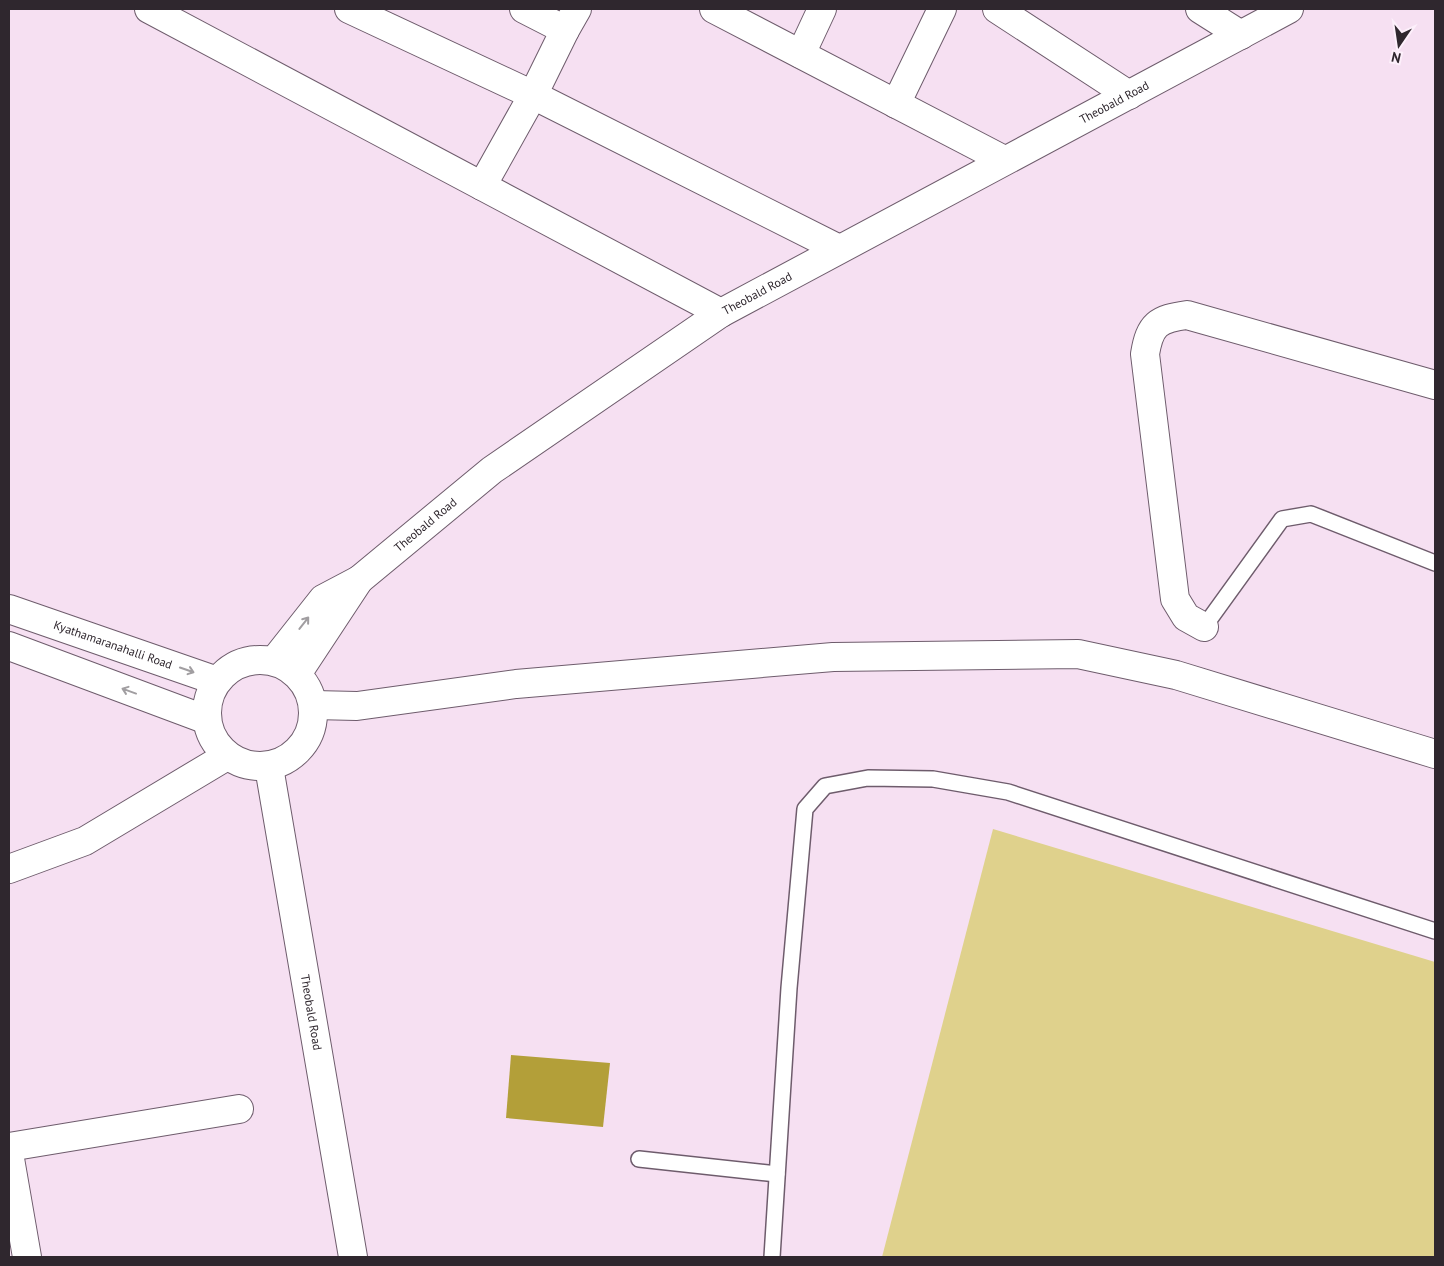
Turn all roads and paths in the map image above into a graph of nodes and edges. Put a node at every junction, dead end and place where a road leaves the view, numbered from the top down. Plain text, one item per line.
1 (149, 9) edge
2 (349, 9) edge
3 (524, 9) edge
4 (714, 9) edge
5 (822, 9) edge
6 (942, 9) edge
7 (997, 9) edge
8 (1200, 9) edge
9 (1289, 9) edge
10 (571, 19) edge
11 (1241, 34) junction
12 (801, 54) junction
13 (533, 95) junction
14 (1129, 95) junction
15 (896, 104) junction
16 (1004, 160) junction
17 (482, 186) junction
18 (840, 249) junction
19 (721, 313) junction
20 (1435, 385) edge
21 (1435, 563) edge
22 (359, 580) junction
23 (12, 609) edge
24 (1204, 627) joint
25 (9, 646) edge
26 (274, 661) junction
27 (297, 674) junction
28 (217, 681) junction
29 (314, 705) junction
30 (207, 720) junction
31 (1435, 754) edge
32 (227, 756) junction
33 (268, 767) junction
34 (9, 869) edge
35 (1435, 931) edge
36 (239, 1108) dead end
37 (9, 1147) edge
38 (9, 1153) edge
39 (639, 1159) dead end
40 (777, 1174) junction
41 (27, 1257) edge
42 (353, 1257) edge
43 (772, 1257) edge

1 - 17 street
2 - 13 street
3 - 10 street
4 - 12 street
5 - 12 street
6 - 15 street
7 - 14 street
8 - 11 street
9 - 11 street, Theobald Road
10 - 13 street
11 - 14 street, Theobald Road
12 - 15 street
13 - 17 street
13 - 18 street
14 - 16 street, Theobald Road
15 - 16 street
16 - 18 street, Theobald Road
17 - 19 street
18 - 19 street, Theobald Road
19 - 22 street, Theobald Road
20 - 24 street
21 - 24 lane
26 -> 22 street
22 - 27 street, Theobald Road
23 -> 28 street, Kyathamaranahalli Road
30 -> 25 street
26 - 27 street
26 - 28 street
27 - 29 street
28 - 30 street
29 - 31 street
29 - 33 street
30 - 32 street
32 - 33 street
32 - 34 street
33 - 42 street, Theobald Road
35 - 40 lane
36 - 37 street
38 - 41 street
39 - 40 lane
40 - 43 lane

